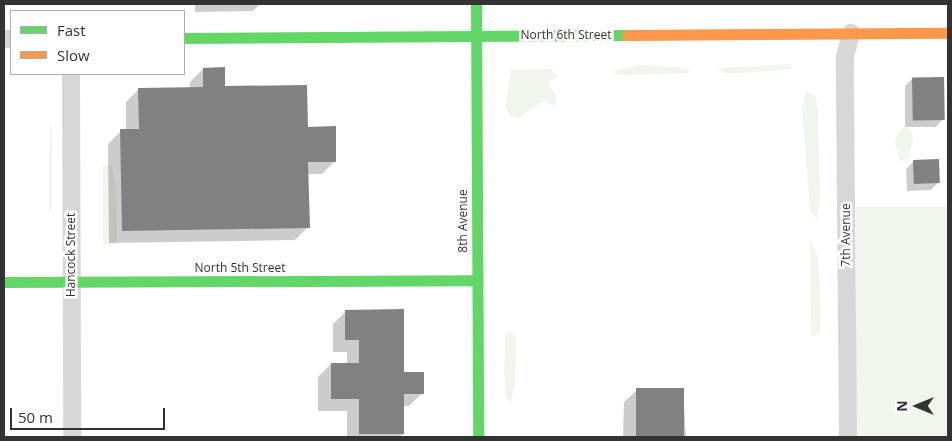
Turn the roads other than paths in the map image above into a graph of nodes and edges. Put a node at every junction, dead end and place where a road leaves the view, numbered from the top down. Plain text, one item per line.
1 (476, 4) edge
2 (948, 33) edge
3 (851, 34) junction
4 (476, 36) junction
5 (185, 38) edge
6 (71, 75) edge
7 (477, 280) junction
8 (4, 282) edge
9 (72, 282) junction
10 (72, 437) edge
11 (478, 437) edge
12 (848, 437) edge

1 - 4 street, 8th Avenue
2 - 3 street, North 6th Street
3 - 4 street, North 6th Street
3 - 12 street, 7th Avenue
4 - 5 street, North 6th Street
4 - 7 street, 8th Avenue
6 - 9 street, Hancock Street
7 - 9 street, North 5th Street
7 - 11 street, 8th Avenue
8 - 9 street, North 5th Street
9 - 10 street, Hancock Street

